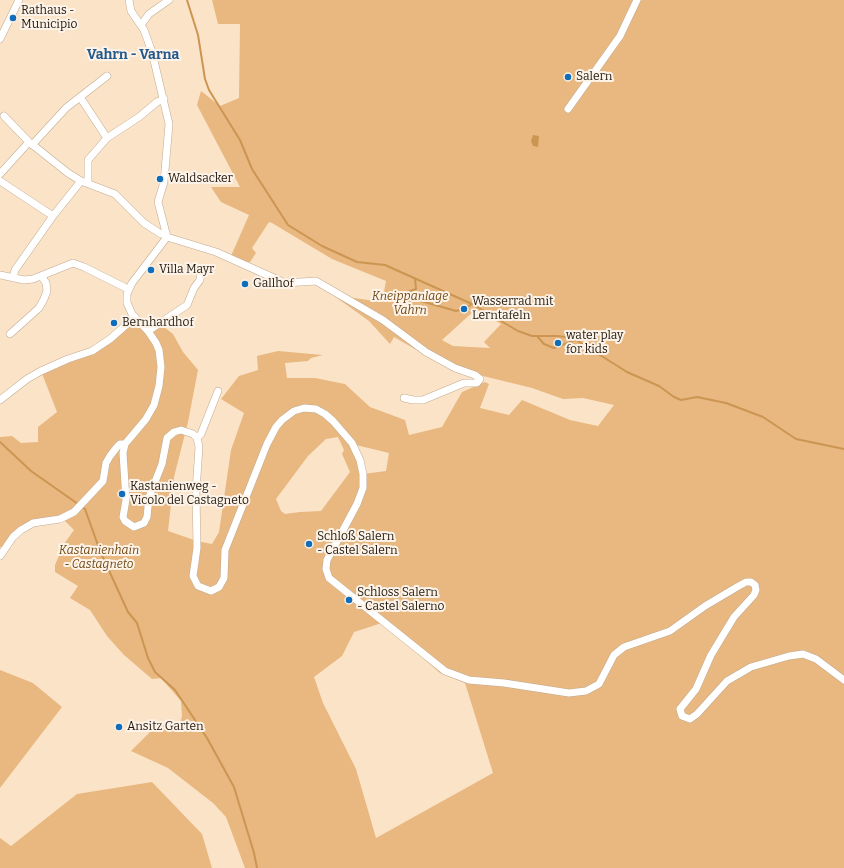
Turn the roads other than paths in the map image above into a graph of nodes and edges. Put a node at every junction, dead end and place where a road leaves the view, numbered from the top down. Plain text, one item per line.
1 (19, 0) edge
2 (129, 0) edge
3 (169, 0) edge
4 (636, 4) edge
5 (141, 25) junction
6 (0, 38) edge
7 (107, 76) dead end
8 (80, 97) junction
9 (164, 99) junction
10 (568, 109) dead end
11 (4, 116) dead end
12 (107, 138) junction
13 (31, 143) junction
14 (0, 174) edge
15 (0, 181) edge
16 (85, 182) junction
17 (53, 216) junction
18 (167, 235) junction
19 (201, 272) dead end
20 (0, 275) edge
21 (42, 277) junction
22 (12, 278) junction
23 (128, 289) junction
24 (135, 317) junction
25 (148, 331) junction
26 (10, 334) dead end
27 (218, 390) dead end
28 (404, 398) dead end
29 (0, 400) edge
30 (197, 438) junction
31 (125, 444) junction
32 (0, 556) edge
33 (844, 680) edge

1 - 6 street
2 - 5 street
3 - 5 street
4 - 10 street
5 - 9 street
7 - 8 street
8 - 12 street
8 - 13 street
9 - 12 street
9 - 18 street
11 - 13 street
12 - 16 street
13 - 14 street
13 - 16 street
15 - 17 street
16 - 17 street
16 - 18 street
17 - 22 street
18 - 23 street
18 - 28 street
19 - 25 street
20 - 22 street
21 - 22 street
21 - 23 street
21 - 26 street
23 - 24 street
24 - 25 street
24 - 29 street
25 - 31 street
27 - 30 street
30 - 31 street
30 - 33 street
31 - 32 street

